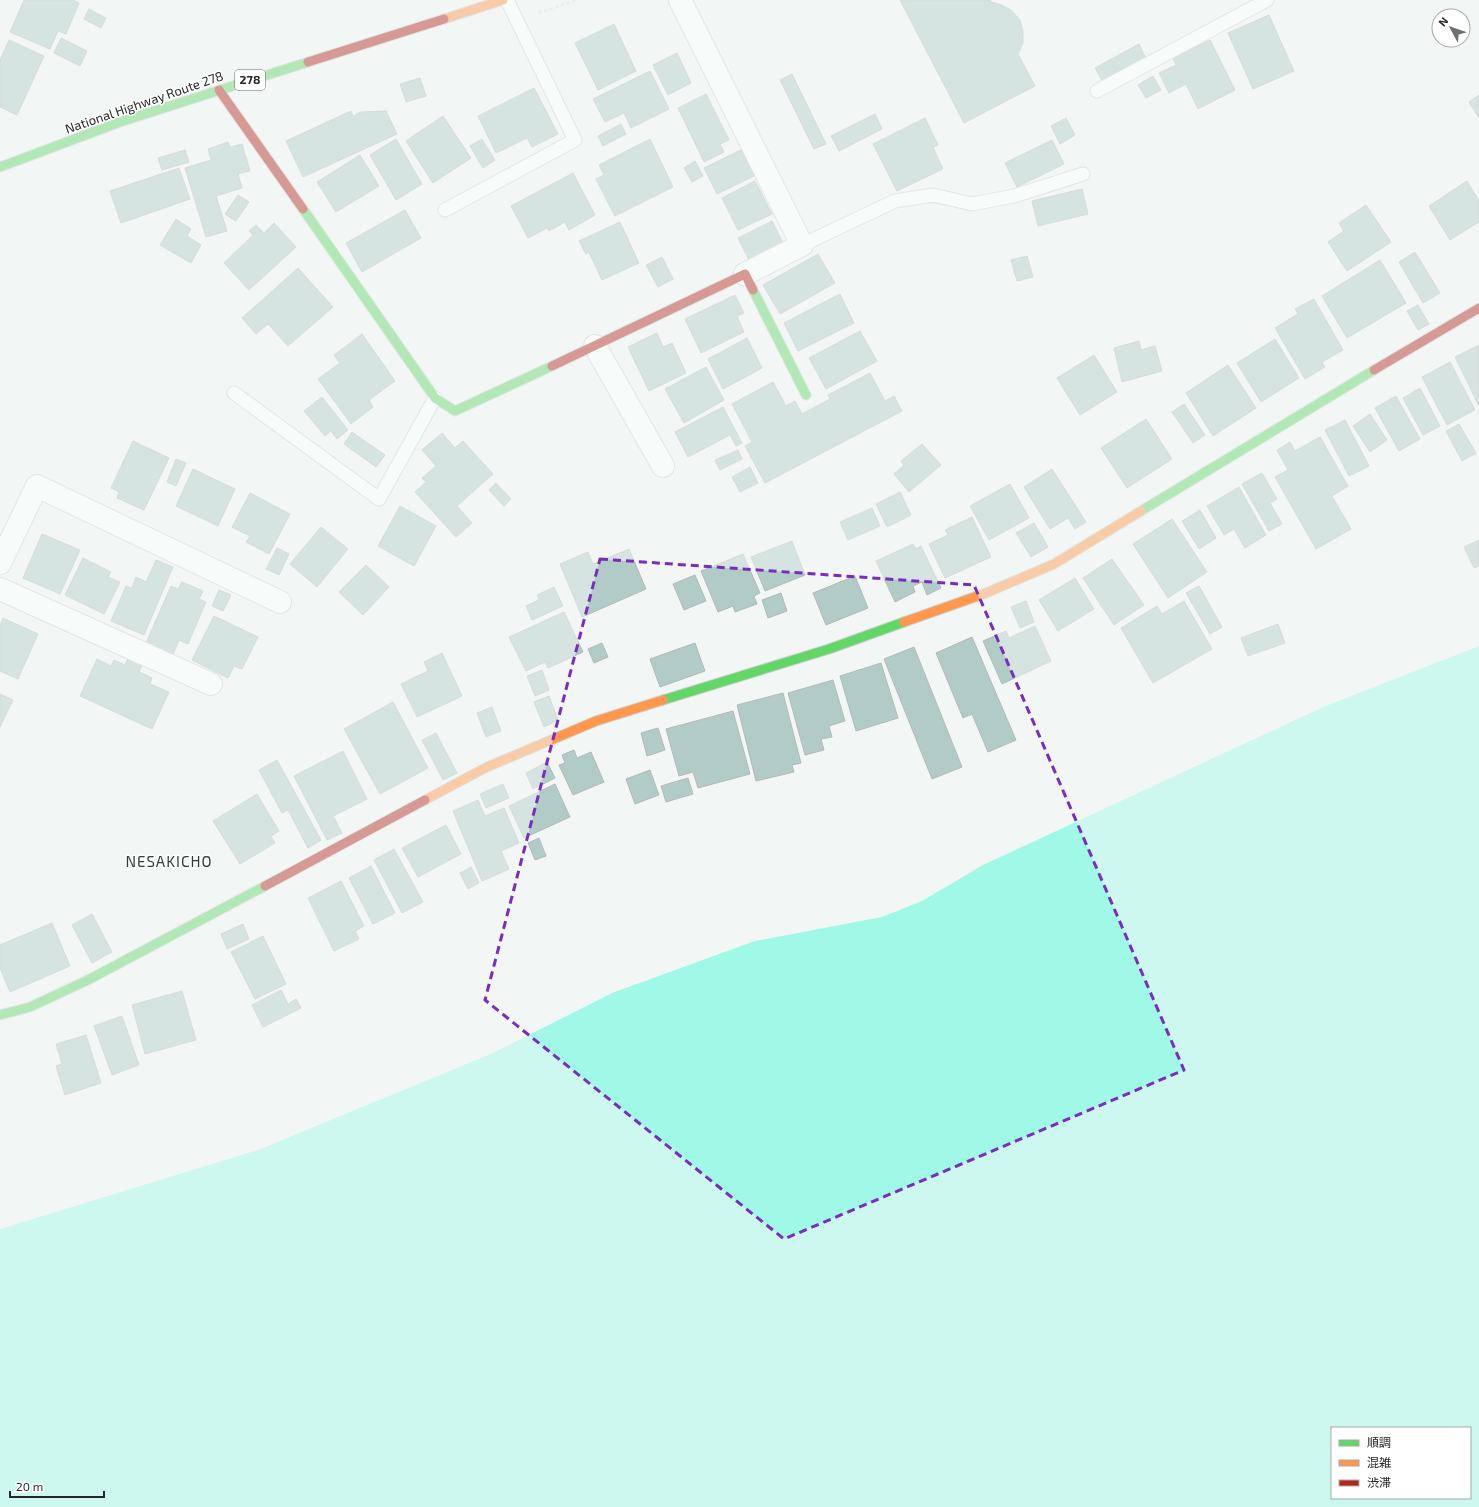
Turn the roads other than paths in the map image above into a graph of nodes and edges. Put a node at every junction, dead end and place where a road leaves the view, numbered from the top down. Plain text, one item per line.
1 (503, 0) edge
2 (507, 0) edge
3 (680, 0) edge
4 (1267, 0) edge
5 (219, 90) junction
6 (1097, 91) dead end
7 (0, 167) edge
8 (1083, 174) dead end
9 (445, 210) dead end
10 (802, 245) junction
11 (745, 274) junction
12 (1479, 308) edge
13 (595, 346) junction
14 (234, 392) dead end
15 (806, 395) dead end
16 (435, 398) junction
17 (663, 466) dead end
18 (0, 563) edge
19 (0, 589) edge
20 (280, 602) dead end
21 (212, 684) dead end
22 (0, 1015) edge

1 - 5 main road, National Highway Route 278 / 278
2 - 9 lane
3 - 10 street
4 - 6 lane
5 - 7 main road, National Highway Route 278 / 278
5 - 16 main road
8 - 10 lane
10 - 11 street
11 - 13 main road
11 - 15 main road
12 - 22 main road
13 - 16 main road
13 - 17 street
14 - 16 lane
18 - 20 street
19 - 21 street

